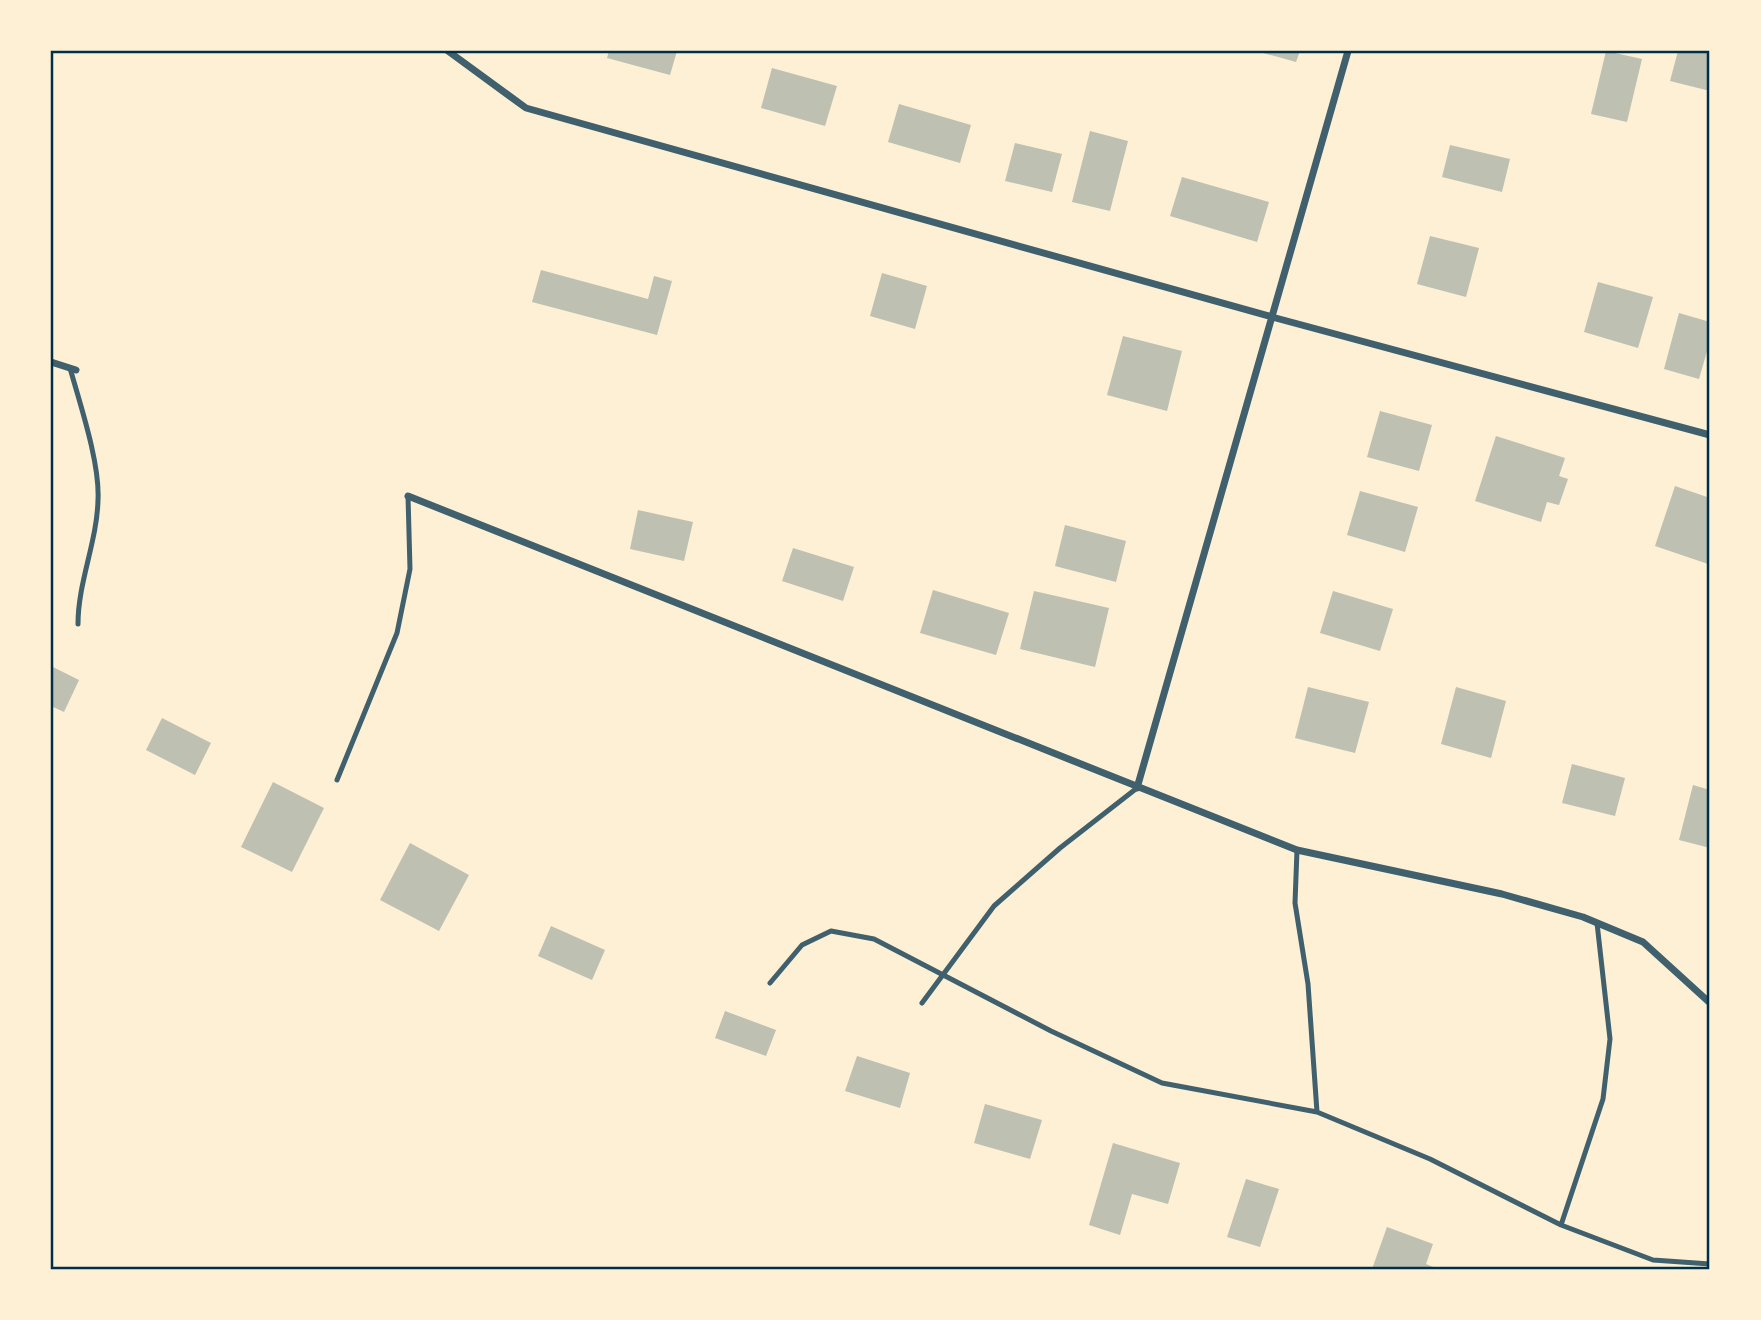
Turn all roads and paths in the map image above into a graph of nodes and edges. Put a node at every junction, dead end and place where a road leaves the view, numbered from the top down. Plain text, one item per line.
1 (448, 51) edge
2 (1348, 51) edge
3 (1272, 317) junction
4 (51, 362) edge
5 (73, 369) joint
6 (1710, 435) edge
7 (408, 496) joint
8 (78, 624) dead end
9 (337, 780) dead end
10 (1137, 788) junction
11 (1297, 850) junction
12 (1597, 923) junction
13 (943, 974) junction
14 (769, 983) dead end
15 (922, 1003) dead end
16 (1710, 1003) edge
17 (1317, 1112) junction
18 (1561, 1225) junction
19 (1710, 1264) edge

1 - 3 street
2 - 3 street
3 - 6 street
3 - 10 street
4 - 5 street
5 - 8 lane
7 - 9 lane
7 - 10 street
10 - 11 street
10 - 13 lane
11 - 12 street
11 - 17 lane
12 - 16 street
12 - 18 lane
13 - 14 lane
13 - 15 lane
13 - 17 lane
17 - 18 lane
18 - 19 lane

